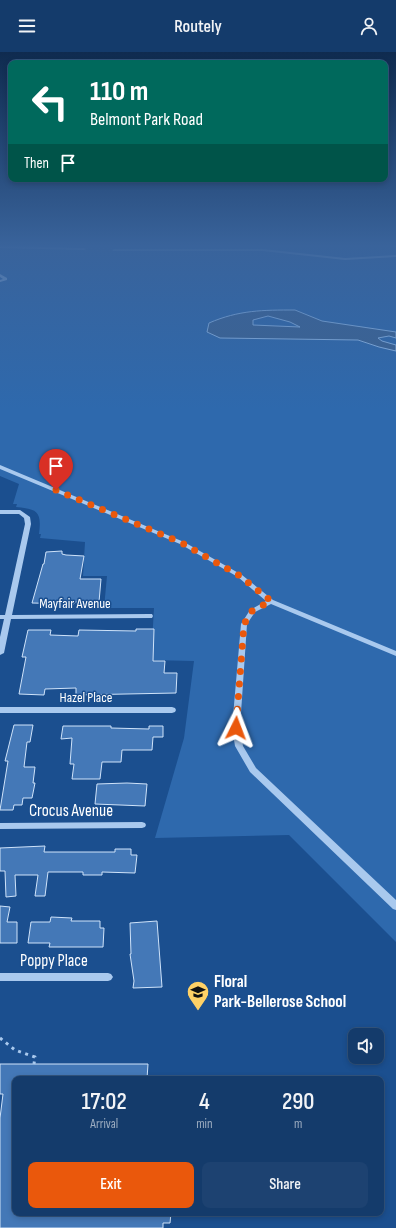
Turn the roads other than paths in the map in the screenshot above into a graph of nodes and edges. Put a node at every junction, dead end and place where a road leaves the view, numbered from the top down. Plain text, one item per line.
1 (0, 467) edge
2 (0, 512) edge
3 (271, 601) junction
4 (8, 616) junction
5 (150, 616) dead end
6 (0, 617) edge
7 (0, 654) edge
8 (396, 654) edge
9 (0, 710) edge
10 (172, 710) dead end
11 (142, 825) dead end
12 (0, 826) edge
13 (396, 906) edge
14 (0, 977) edge
15 (108, 978) dead end

1 - 3 street
2 - 4 street
3 - 8 street
3 - 13 street
4 - 5 street, Mayfair Avenue
4 - 6 street, Mayfair Avenue
4 - 7 street
9 - 10 street, Hazel Place
11 - 12 street, Crocus Avenue
14 - 15 street, Poppy Place

